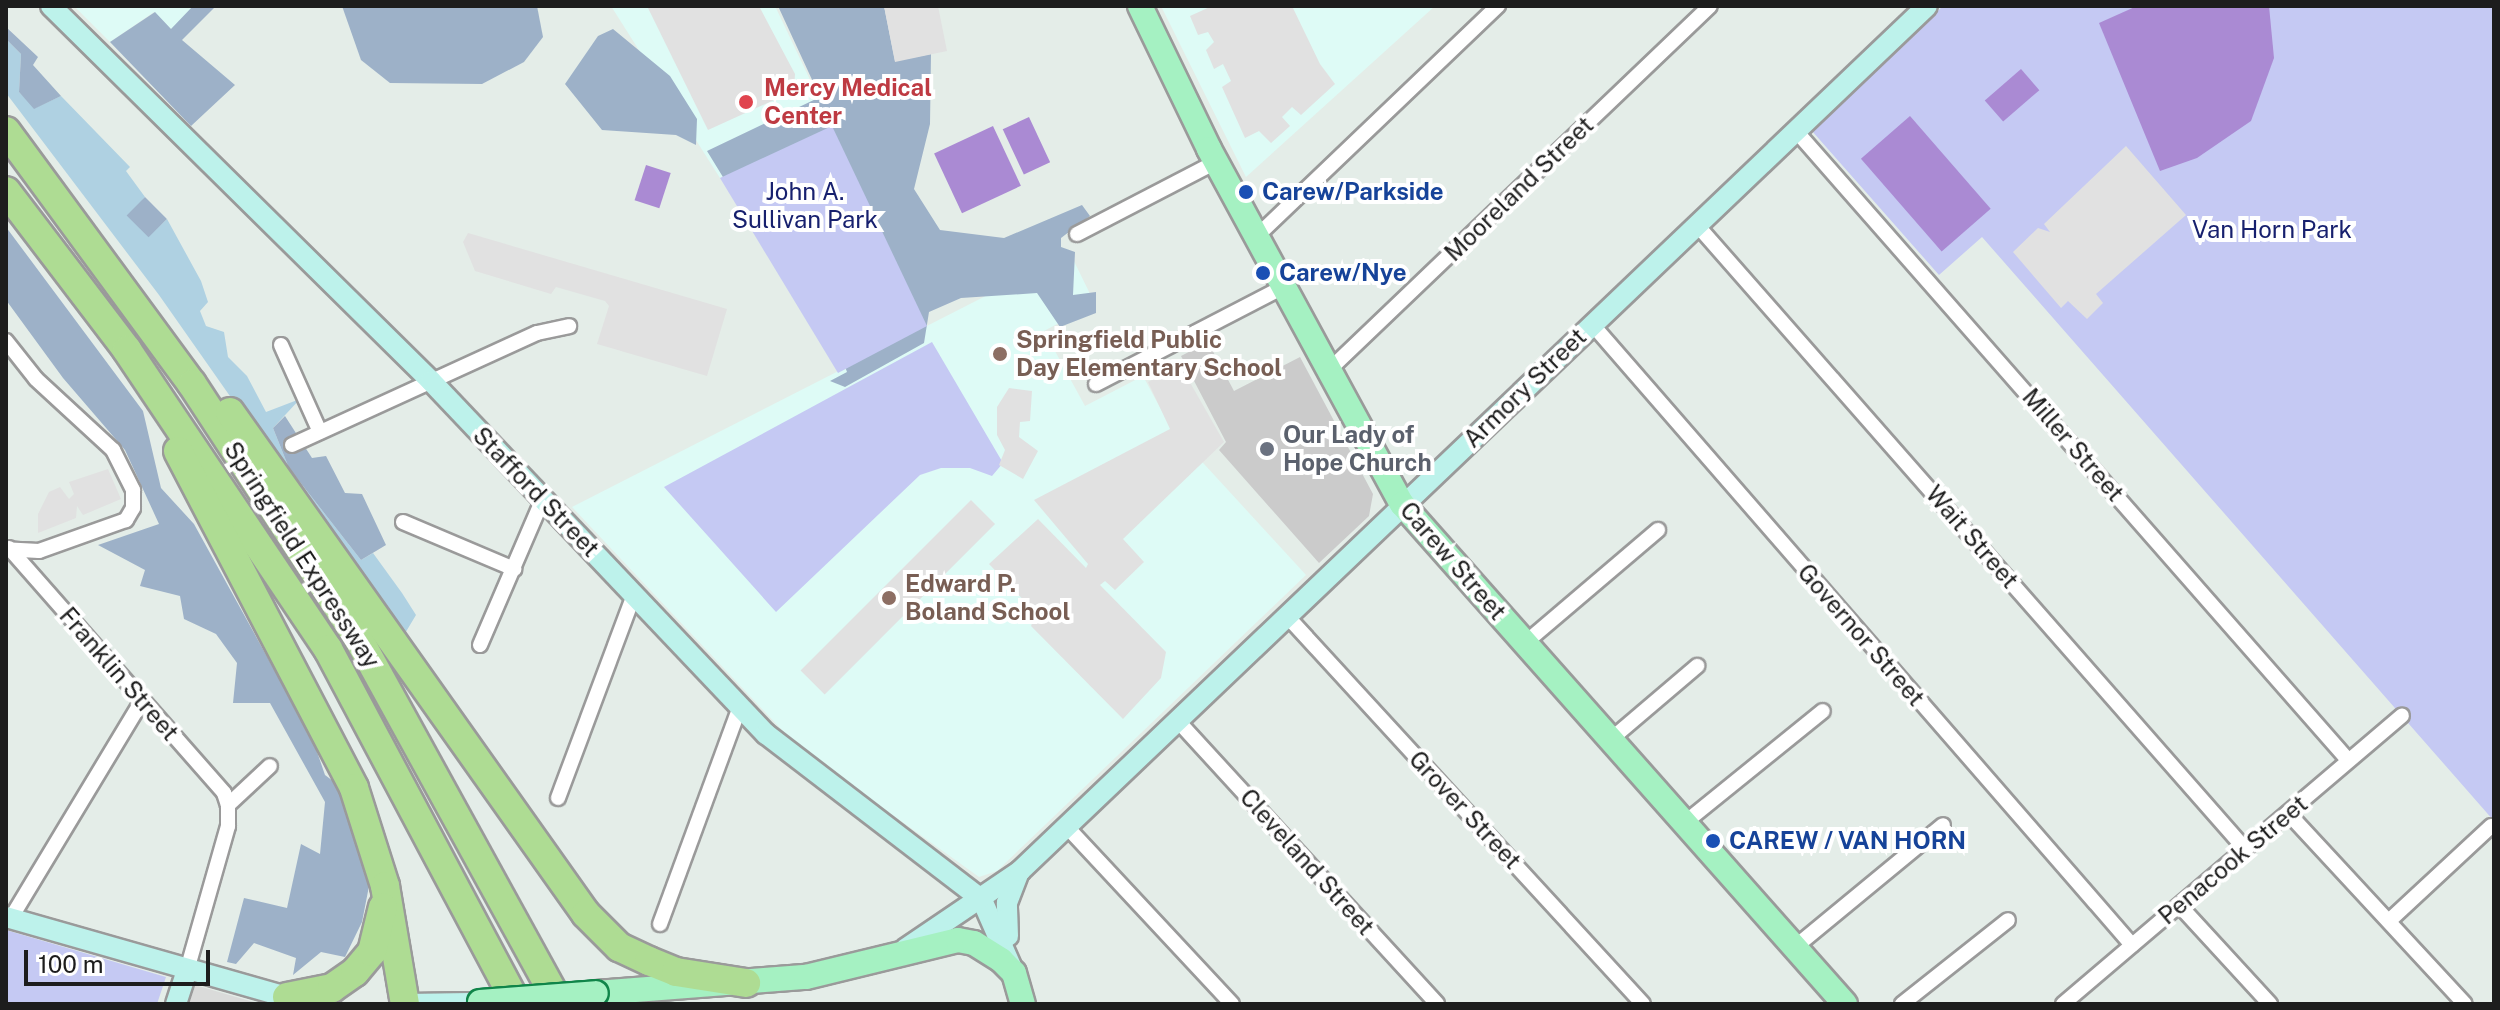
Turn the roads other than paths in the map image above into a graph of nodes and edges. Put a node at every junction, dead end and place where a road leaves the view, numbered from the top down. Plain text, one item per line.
1 (51, 6) edge
2 (1140, 6) edge
3 (1498, 6) edge
4 (1710, 6) edge
5 (1927, 6) edge
6 (6, 131) edge
7 (1796, 131) junction
8 (1216, 162) junction
9 (6, 191) edge
10 (1697, 225) junction
11 (1077, 234) dead end
12 (1256, 237) junction
13 (1283, 287) junction
14 (127, 292) junction
15 (1592, 324) junction
16 (569, 326) dead end
17 (6, 341) edge
18 (281, 345) dead end
19 (127, 350) junction
20 (1328, 371) junction
21 (431, 381) junction
22 (1096, 384) dead end
23 (320, 432) junction
24 (292, 445) dead end
25 (543, 499) junction
26 (1402, 504) junction
27 (403, 522) dead end
28 (1658, 530) dead end
29 (7, 547) edge
30 (514, 569) junction
31 (634, 595) junction
32 (1286, 615) junction
33 (1524, 644) junction
34 (480, 645) dead end
35 (1697, 666) dead end
36 (142, 701) junction
37 (740, 707) junction
38 (1823, 711) dead end
39 (2402, 715) dead end
40 (1177, 720) junction
41 (1609, 741) junction
42 (2348, 760) junction
43 (270, 766) dead end
44 (558, 798) dead end
45 (228, 805) junction
46 (2288, 813) junction
47 (1682, 825) junction
48 (1943, 825) dead end
49 (2491, 826) dead end
50 (1067, 827) junction
51 (2246, 850) junction
52 (1020, 871) junction
53 (385, 886) junction
54 (982, 900) junction
55 (2180, 906) junction
56 (8, 917) edge
57 (2008, 920) dead end
58 (2390, 920) junction
59 (660, 924) dead end
60 (2132, 945) junction
61 (1794, 948) junction
62 (903, 950) junction
63 (1011, 965) junction
64 (187, 970) junction
65 (746, 983) junction
66 (299, 1001) edge
67 (2068, 1002) edge
68 (473, 1003) edge
69 (176, 1004) edge
70 (406, 1004) edge
71 (517, 1004) edge
72 (559, 1004) edge
73 (1023, 1004) edge
74 (1232, 1004) edge
75 (1437, 1004) edge
76 (1643, 1004) edge
77 (1845, 1004) edge
78 (1902, 1004) edge
79 (2270, 1004) edge
80 (2465, 1004) edge

1 - 21 main road, Stafford Street
2 - 8 main road, Carew Street
3 - 12 street
4 - 20 street, Mooreland Street
5 - 7 main road, Armory Street
6 - 14 highway, Springfield Expressway
7 - 10 main road, Armory Street
7 - 42 street, Miller Street
8 - 11 street
8 - 12 main road, Carew Street
9 - 19 highway, Springfield Expressway
10 - 15 main road, Armory Street
10 - 51 street, Wait Street
12 - 13 main road, Carew Street
13 - 20 main road, Carew Street
13 - 22 street
14 - 65 highway
14 - 72 highway, Springfield Expressway
15 - 26 main road, Armory Street
15 - 60 street, Governor Street
16 - 21 street
17 - 29 street
18 - 23 street
19 - 53 highway
19 - 71 highway, Springfield Expressway
20 - 26 main road, Carew Street
21 - 23 street
21 - 25 main road, Stafford Street
23 - 24 street
25 - 30 street
25 - 31 main road, Stafford Street
26 - 32 main road, Armory Street
26 - 33 main road, Carew Street
27 - 30 street
28 - 33 street
29 - 36 street, Franklin Street
30 - 34 street
31 - 37 main road, Stafford Street
31 - 44 street
32 - 40 main road, Armory Street
32 - 76 street, Grover Street
33 - 41 main road, Carew Street
35 - 41 street
36 - 45 street, Franklin Street
36 - 56 street
37 - 54 main road, Stafford Street
37 - 59 street
38 - 47 street
39 - 42 street, Penacook Street
40 - 50 main road, Armory Street
40 - 75 street, Cleveland Street
41 - 47 main road, Carew Street
42 - 46 street, Penacook Street
43 - 45 street
45 - 64 street
46 - 51 street, Penacook Street
46 - 58 street
47 - 61 main road, Carew Street
48 - 61 street
49 - 58 street
50 - 52 main road, Armory Street
50 - 74 street
51 - 55 street, Penacook Street
52 - 54 main road, Armory Street
52 - 63 main road, Armory Street
53 - 66 highway
53 - 70 highway
54 - 62 main road, Armory Street
54 - 63 main road, Stafford Street
55 - 60 street, Penacook Street
55 - 79 street
56 - 64 main road
57 - 78 street
58 - 80 street
60 - 67 street, Penacook Street
61 - 77 main road, Carew Street
62 - 63 main road
62 - 65 main road
63 - 73 main road
64 - 66 main road
64 - 69 main road
65 - 68 main road, bridge
68 - 70 main road

